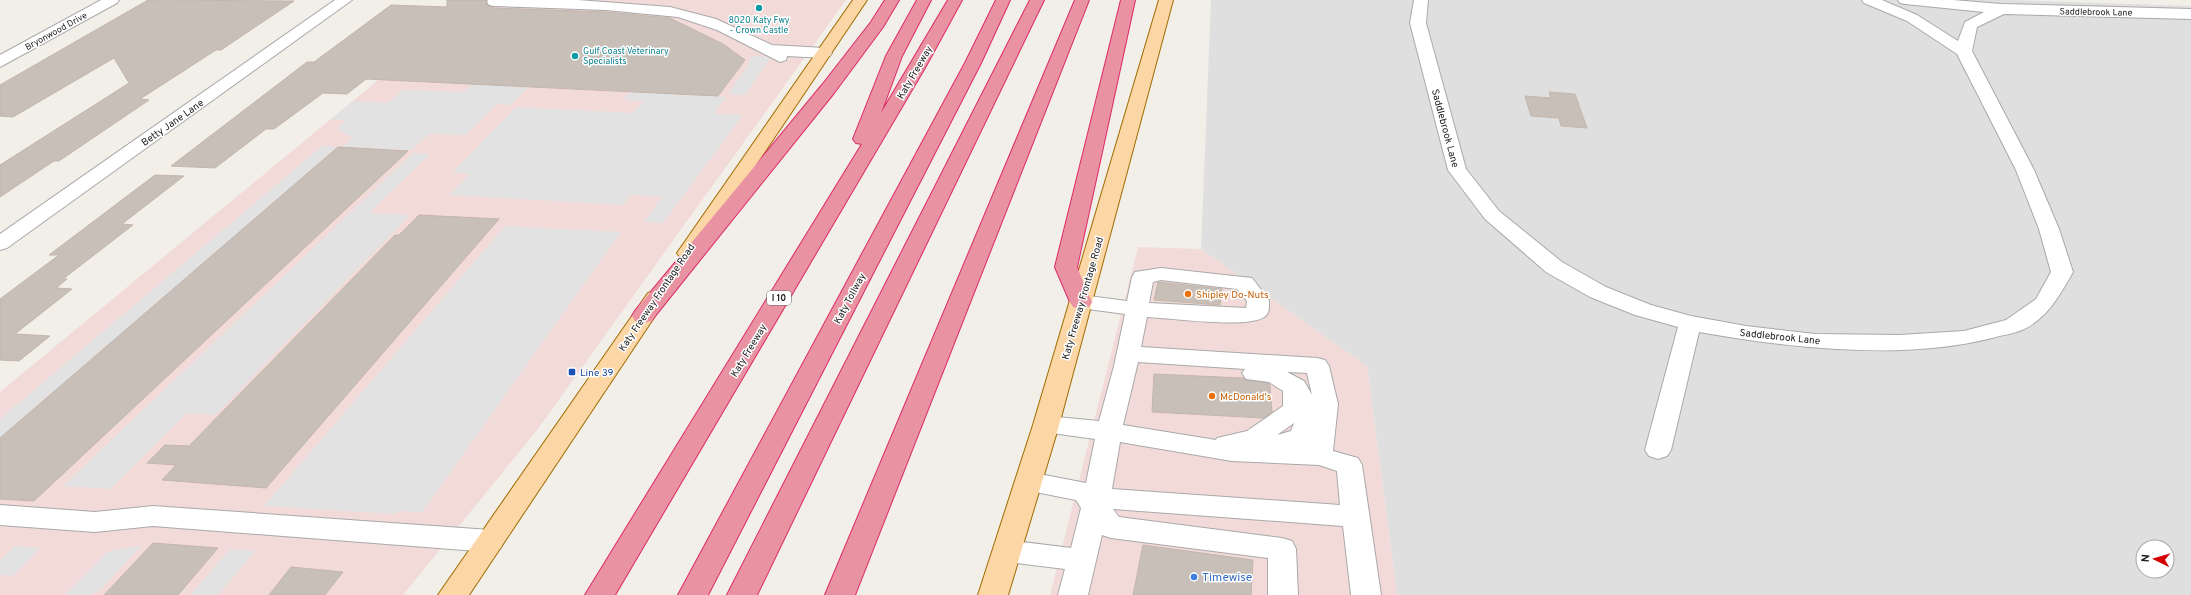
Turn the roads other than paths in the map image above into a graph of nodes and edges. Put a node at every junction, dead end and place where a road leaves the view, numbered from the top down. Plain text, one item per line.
1 (112, 0) edge
2 (345, 0) edge
3 (860, 0) edge
4 (892, 0) edge
5 (924, 0) edge
6 (955, 0) edge
7 (1003, 0) edge
8 (1026, 0) edge
9 (1038, 0) edge
10 (1082, 0) edge
11 (1128, 0) edge
12 (1166, 0) edge
13 (1421, 0) edge
14 (1869, 0) edge
15 (1905, 0) edge
16 (2031, 0) edge
17 (2181, 0) edge
18 (494, 2) dead end
19 (2191, 4) edge
20 (2001, 10) junction
21 (2043, 10) junction
22 (2191, 14) edge
23 (1964, 51) junction
24 (824, 53) junction
25 (0, 62) edge
26 (982, 113) junction
27 (840, 195) junction
28 (0, 244) edge
29 (1080, 302) junction
30 (1136, 309) junction
31 (643, 316) junction
32 (1690, 322) junction
33 (1127, 360) junction
34 (1046, 425) junction
35 (1109, 432) junction
36 (1209, 448) junction
37 (1658, 450) dead end
38 (1320, 456) junction
39 (1029, 482) junction
40 (1096, 502) junction
41 (1354, 510) junction
42 (0, 515) edge
43 (490, 541) junction
44 (1007, 551) junction
45 (1082, 560) junction
46 (453, 595) edge
47 (600, 595) edge
48 (693, 595) edge
49 (742, 595) edge
50 (840, 595) edge
51 (993, 595) edge
52 (1073, 595) edge
53 (1283, 595) edge
54 (1366, 595) edge

1 - 25 street, Bryonwood Drive
2 - 28 street, Betty Jane Lane
3 - 24 main road, Katy Freeway Frontage Road
4 - 31 highway
5 - 27 highway
6 - 27 highway, Katy Freeway / I 10
7 - 48 highway, Katy Tollway
8 - 26 highway
9 - 26 highway
10 - 50 highway
11 - 29 highway
12 - 29 main road, Katy Freeway Frontage Road
13 - 32 street, Saddlebrook Lane
14 - 23 street
15 - 20 street, Saddlebrook Lane
16 - 21 street
17 - 19 street
18 - 24 street
20 - 21 street, Saddlebrook Lane
20 - 23 street, Saddlebrook Lane
21 - 22 street, Saddlebrook Lane
23 - 32 street, Saddlebrook Lane
24 - 31 main road, Katy Freeway Frontage Road
26 - 49 highway
27 - 47 highway, Katy Freeway / I 10
29 - 30 street
29 - 34 main road, Katy Freeway Frontage Road
30 - 30 street
30 - 33 street
31 - 43 main road, Katy Freeway Frontage Road
32 - 37 street
33 - 35 street
33 - 36 street
33 - 38 street
34 - 35 street
34 - 39 main road, Katy Freeway Frontage Road
35 - 36 street
35 - 40 street
36 - 38 street
38 - 41 street
39 - 40 street
39 - 44 main road, Katy Freeway Frontage Road
40 - 41 street
40 - 45 street
40 - 53 street
41 - 54 street
42 - 43 street
43 - 46 main road, Katy Freeway Frontage Road
44 - 45 street
44 - 51 main road, Katy Freeway Frontage Road
45 - 52 street

